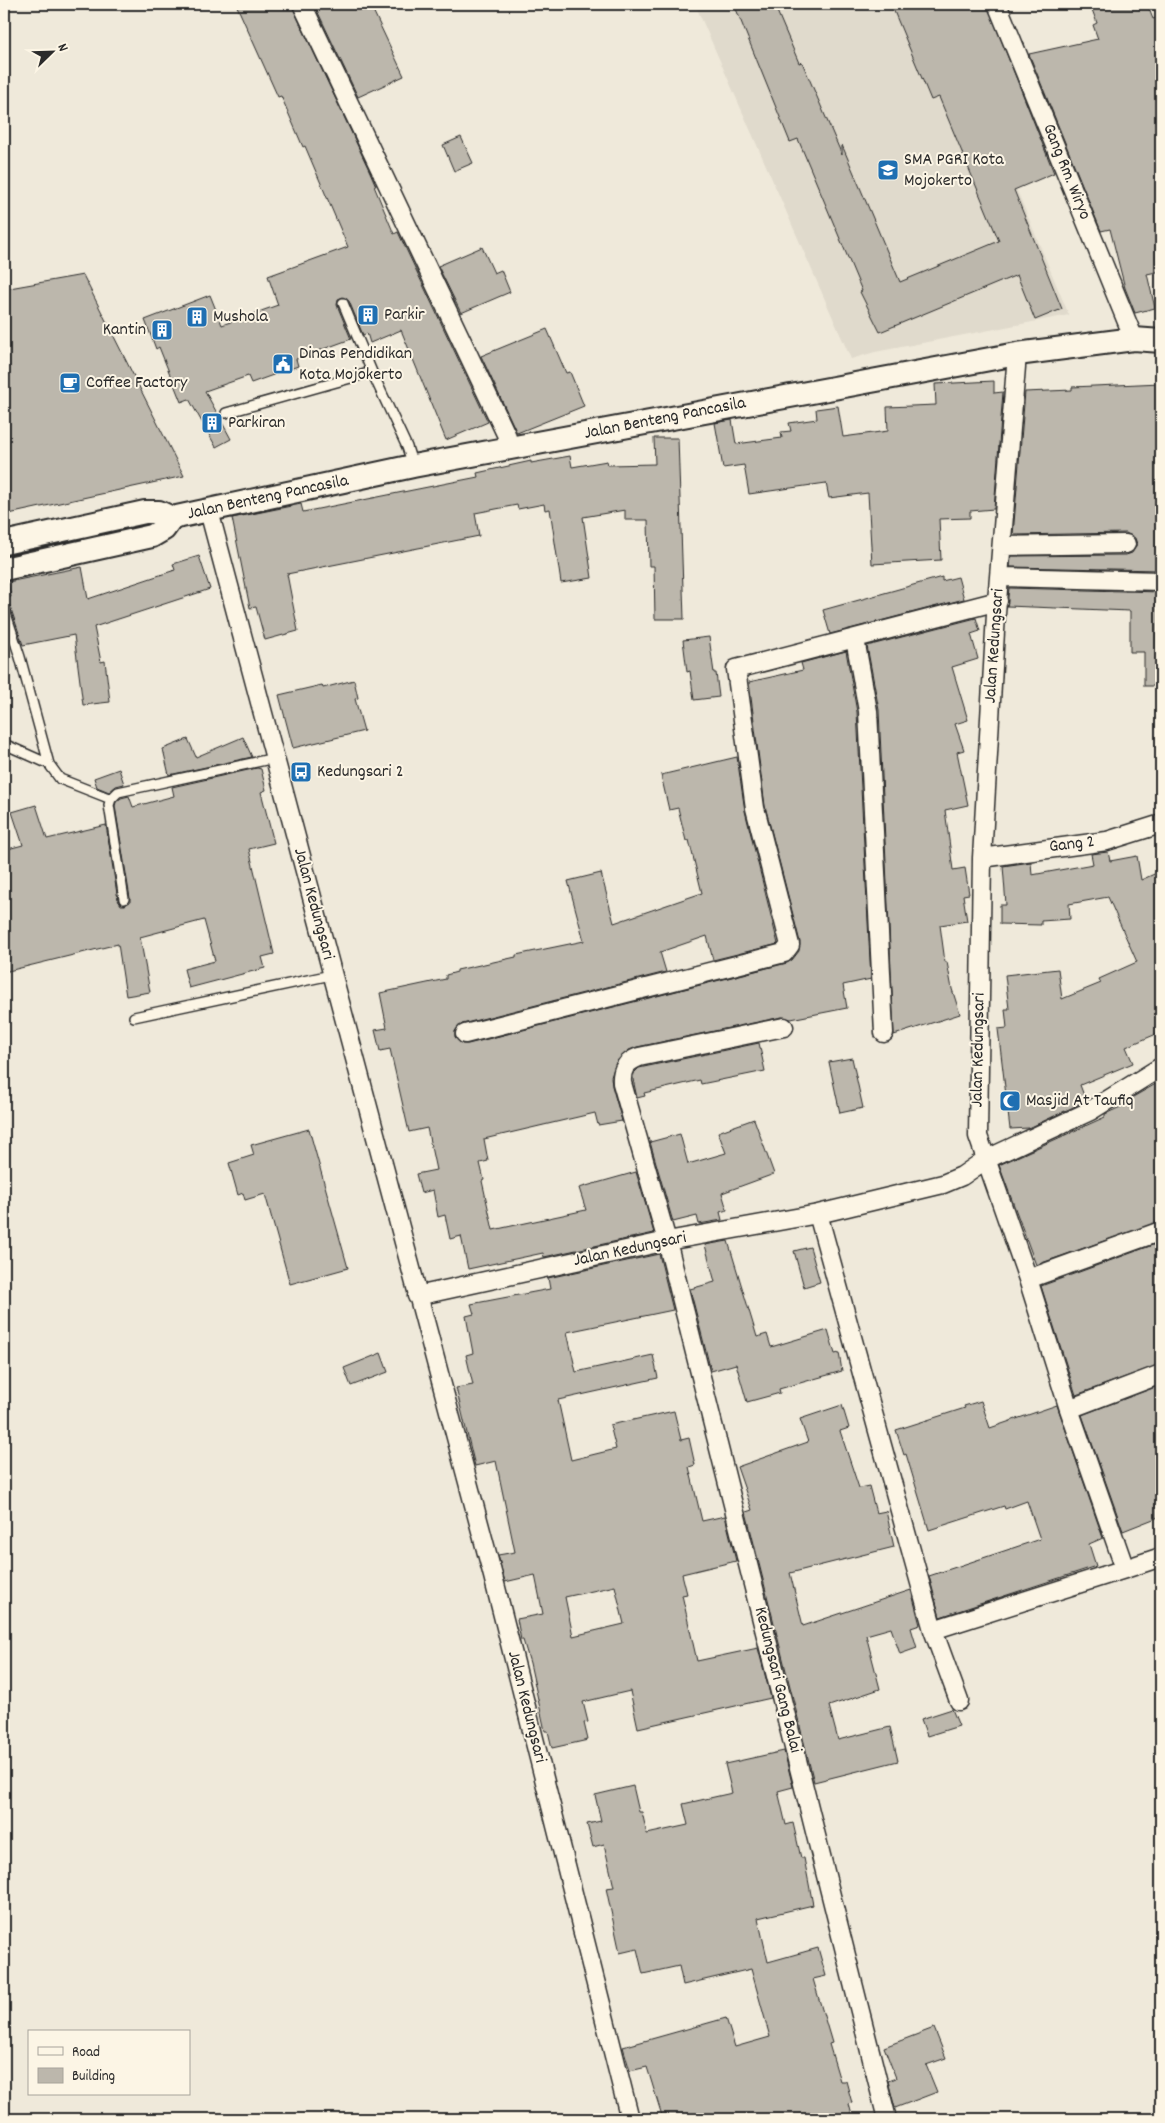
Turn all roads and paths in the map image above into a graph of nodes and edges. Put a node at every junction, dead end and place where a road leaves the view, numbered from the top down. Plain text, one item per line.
1 (302, 4) edge
2 (997, 4) edge
3 (343, 303) dead end
4 (1134, 339) junction
5 (1161, 341) edge
6 (1017, 354) junction
7 (372, 372) junction
8 (226, 413) dead end
9 (510, 449) junction
10 (413, 466) junction
11 (209, 511) junction
12 (172, 518) junction
13 (4, 543) edge
14 (1126, 544) dead end
15 (1002, 546) junction
16 (4, 569) edge
17 (1000, 577) junction
18 (1161, 580) edge
19 (998, 601) junction
20 (4, 608) edge
21 (855, 639) junction
22 (4, 744) edge
23 (275, 758) junction
24 (50, 764) junction
25 (111, 799) junction
26 (1161, 824) edge
27 (982, 858) junction
28 (124, 899) dead end
29 (331, 975) junction
30 (134, 1017) dead end
31 (784, 1027) dead end
32 (884, 1032) dead end
33 (465, 1034) dead end
34 (1161, 1067) edge
35 (985, 1160) junction
36 (818, 1214) junction
37 (1161, 1231) edge
38 (667, 1242) junction
39 (1028, 1279) junction
40 (417, 1296) junction
41 (1161, 1374) edge
42 (1069, 1408) junction
43 (1161, 1557) edge
44 (1125, 1570) junction
45 (933, 1630) junction
46 (959, 1701) dead end
47 (630, 2119) edge
48 (887, 2119) edge

1 - 9 street
2 - 4 street, Gang Rm. Wiryo
3 - 7 lane
4 - 5 street, Jalan Benteng Pancasila
4 - 6 street, Jalan Benteng Pancasila
6 - 9 street, Jalan Benteng Pancasila
6 - 15 street, Jalan Kedungsari
7 - 8 lane
7 - 10 lane
9 - 10 street, Jalan Benteng Pancasila
10 - 11 street, Jalan Benteng Pancasila
11 - 12 street, Jalan Benteng Pancasila
11 - 23 street, Jalan Kedungsari
12 - 13 street, Jalan Benteng Pancasila
12 - 16 street, Jalan Benteng Pancasila
14 - 15 street
15 - 17 street, Jalan Kedungsari
17 - 18 street
17 - 19 street, Jalan Kedungsari
19 - 21 street
19 - 27 street, Jalan Kedungsari
20 - 24 lane
21 - 32 street
21 - 33 street
22 - 24 lane
23 - 25 lane
23 - 29 street, Jalan Kedungsari
24 - 25 lane
25 - 28 lane
26 - 27 street, Gang 2
27 - 35 street, Jalan Kedungsari
29 - 30 lane
29 - 40 street, Jalan Kedungsari
31 - 38 street, Kedungsari Gang Balai
34 - 35 street
35 - 36 street, Jalan Kedungsari
35 - 39 street
36 - 38 street, Jalan Kedungsari
36 - 45 street
37 - 39 street
38 - 40 street, Jalan Kedungsari
38 - 48 street, Kedungsari Gang Balai
39 - 42 street
40 - 47 street, Jalan Kedungsari
41 - 42 street
42 - 44 street
43 - 44 street
44 - 45 street
45 - 46 street

